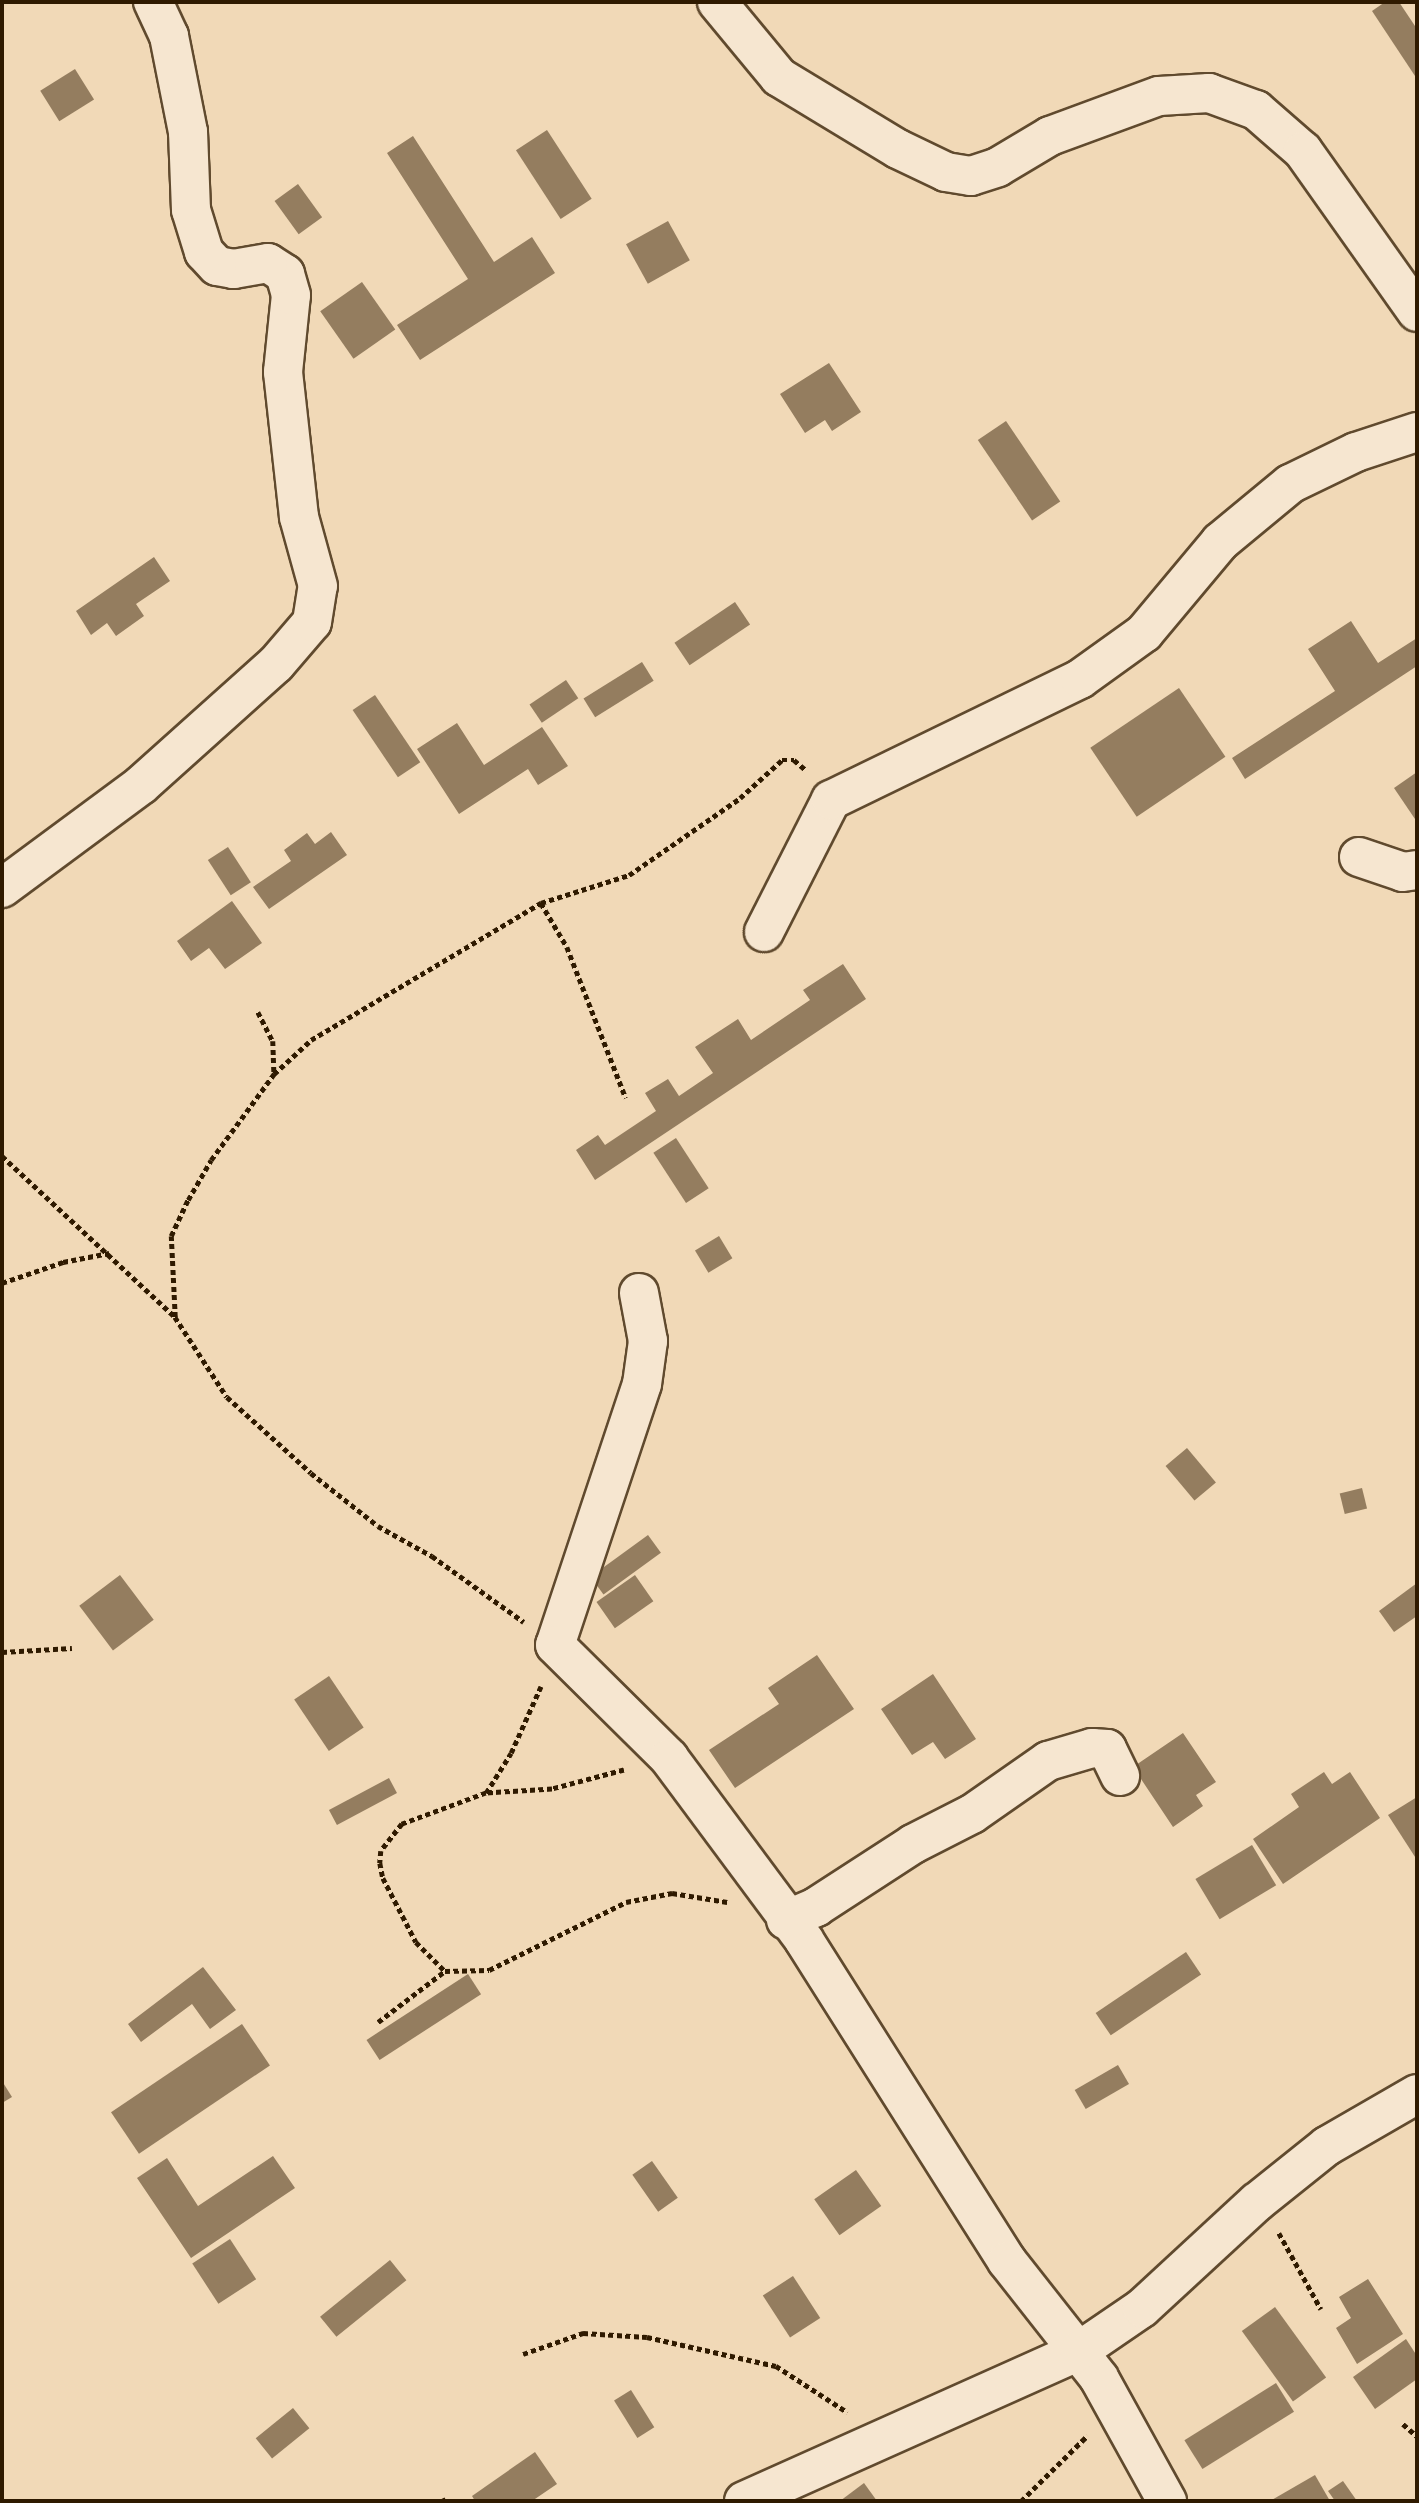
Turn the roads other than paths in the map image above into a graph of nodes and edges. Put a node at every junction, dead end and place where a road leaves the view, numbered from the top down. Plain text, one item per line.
1 (153, 2) edge
2 (716, 2) edge
3 (1417, 312) edge
4 (1417, 432) edge
5 (1359, 857) dead end
6 (1417, 870) edge
7 (2, 888) edge
8 (764, 932) dead end
9 (639, 1293) dead end
10 (1120, 1776) dead end
11 (786, 1920) junction
12 (1417, 2094) edge
13 (1079, 2351) junction
14 (744, 2501) edge
15 (1167, 2501) edge

1 - 7 street
2 - 3 street
4 - 8 street
5 - 6 street
9 - 11 street
10 - 11 street
11 - 13 street
12 - 13 street
13 - 14 street
13 - 15 street

